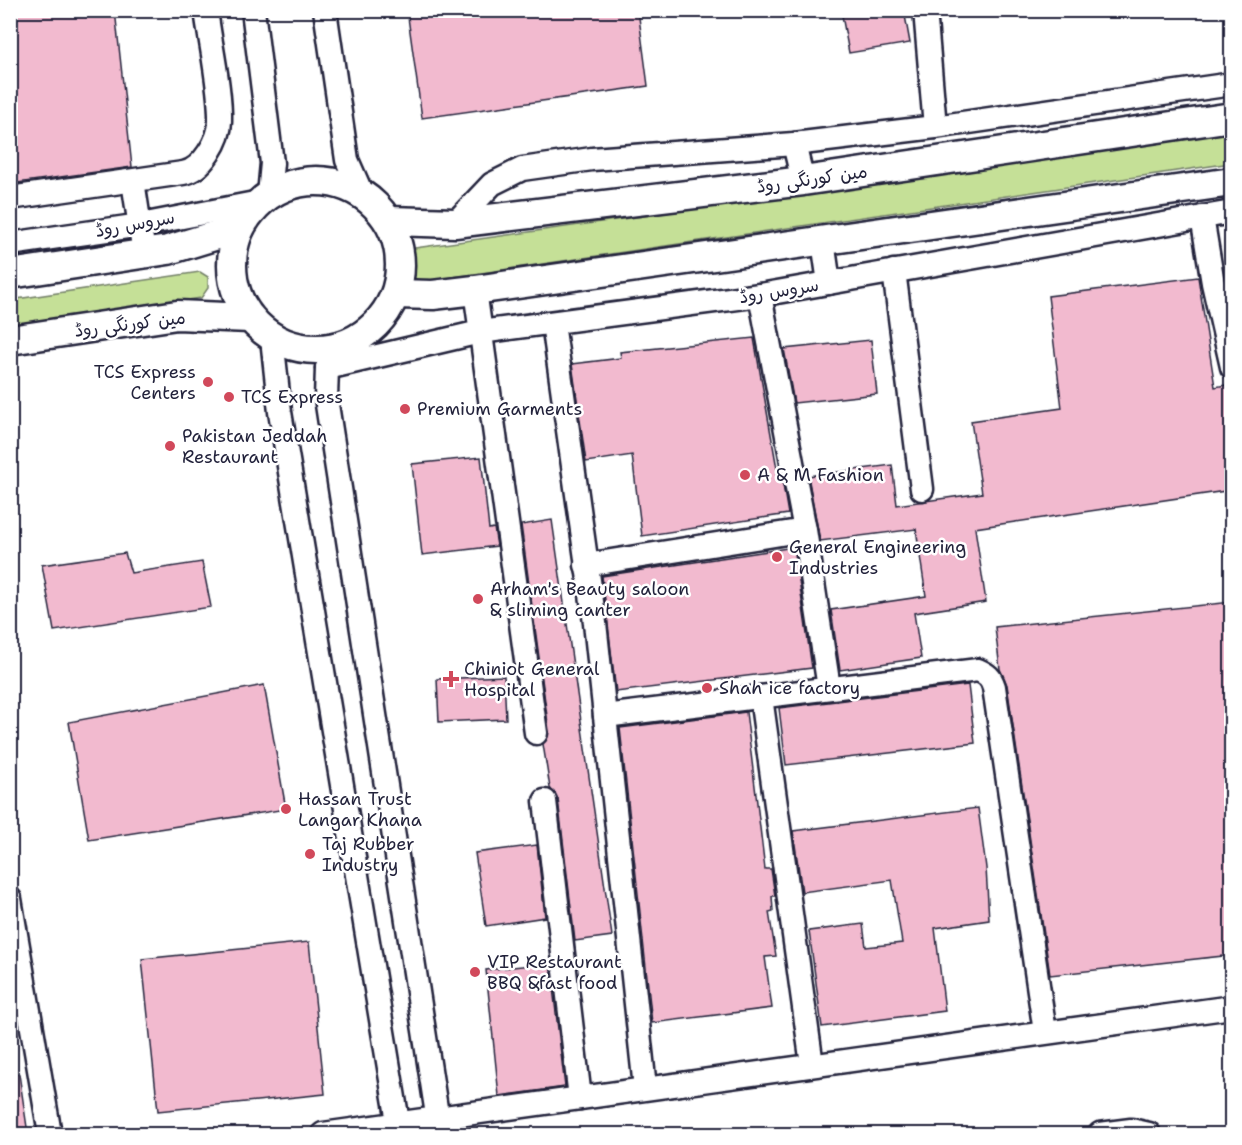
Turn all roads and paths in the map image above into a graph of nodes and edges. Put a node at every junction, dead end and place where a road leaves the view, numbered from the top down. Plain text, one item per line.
1 (206, 10) edge
2 (254, 10) edge
3 (326, 10) edge
4 (925, 10) edge
5 (1232, 84) edge
6 (1232, 117) edge
7 (935, 127) junction
8 (794, 144) junction
9 (133, 181) junction
10 (802, 181) junction
11 (1232, 182) edge
12 (362, 194) junction
13 (10, 198) edge
14 (264, 198) junction
15 (1232, 212) edge
16 (1202, 217) junction
17 (390, 221) junction
18 (455, 223) junction
19 (141, 225) junction
20 (240, 228) junction
21 (823, 241) junction
22 (10, 244) edge
23 (144, 254) junction
24 (894, 272) junction
25 (10, 274) edge
26 (829, 283) junction
27 (475, 290) junction
28 (396, 294) junction
29 (760, 295) junction
30 (250, 318) junction
31 (554, 323) junction
32 (480, 332) junction
33 (272, 339) junction
34 (10, 340) edge
35 (333, 357) junction
36 (1232, 367) edge
37 (922, 489) dead end
38 (805, 530) junction
39 (586, 565) junction
40 (829, 688) junction
41 (761, 697) junction
42 (605, 716) junction
43 (536, 733) dead end
44 (545, 801) dead end
45 (10, 899) edge
46 (1232, 1007) edge
47 (1045, 1032) junction
48 (812, 1065) junction
49 (645, 1088) junction
50 (580, 1098) junction
51 (439, 1127) edge
52 (399, 1129) edge
53 (50, 1134) edge
54 (323, 1134) edge
55 (1100, 1134) edge
56 (1149, 1134) edge

1 - 9 street
2 - 14 street
3 - 12 street
4 - 7 street
5 - 7 street
6 - 10 main road, مین کورنگی روڈ
7 - 8 street
8 - 10 street
8 - 18 street
9 - 13 street
9 - 19 street
10 - 18 main road, مین کورنگی روڈ
11 - 21 main road
12 - 14 main road
12 - 17 main road
14 - 19 street, سروس روڈ
14 - 20 main road
15 - 16 street, سروس روڈ
16 - 24 street, سروس روڈ
16 - 36 street
17 - 18 main road, مین کورنگی روڈ
17 - 28 main road
19 - 22 street, سروس روڈ
19 - 23 street
20 - 23 main road
20 - 30 main road
21 - 26 street
21 - 27 main road
23 - 25 main road
24 - 26 street, سروس روڈ
24 - 37 street
26 - 29 street, سروس روڈ
27 - 28 main road
27 - 32 street
28 - 35 main road
29 - 31 street, سروس روڈ
29 - 38 street
30 - 33 main road
30 - 34 main road, مین کورنگی روڈ
31 - 32 street, سروس روڈ
31 - 39 street
32 - 35 street, سروس روڈ
32 - 43 street
33 - 35 main road
33 - 52 street
35 - 51 street
38 - 39 street
38 - 40 street
39 - 42 street
40 - 41 street
40 - 47 street
41 - 42 street
41 - 48 street
42 - 49 street
44 - 50 street
45 - 53 street
46 - 47 street
47 - 48 street
48 - 49 street
49 - 50 street
50 - 51 street
51 - 52 street
52 - 54 street
55 - 56 street

